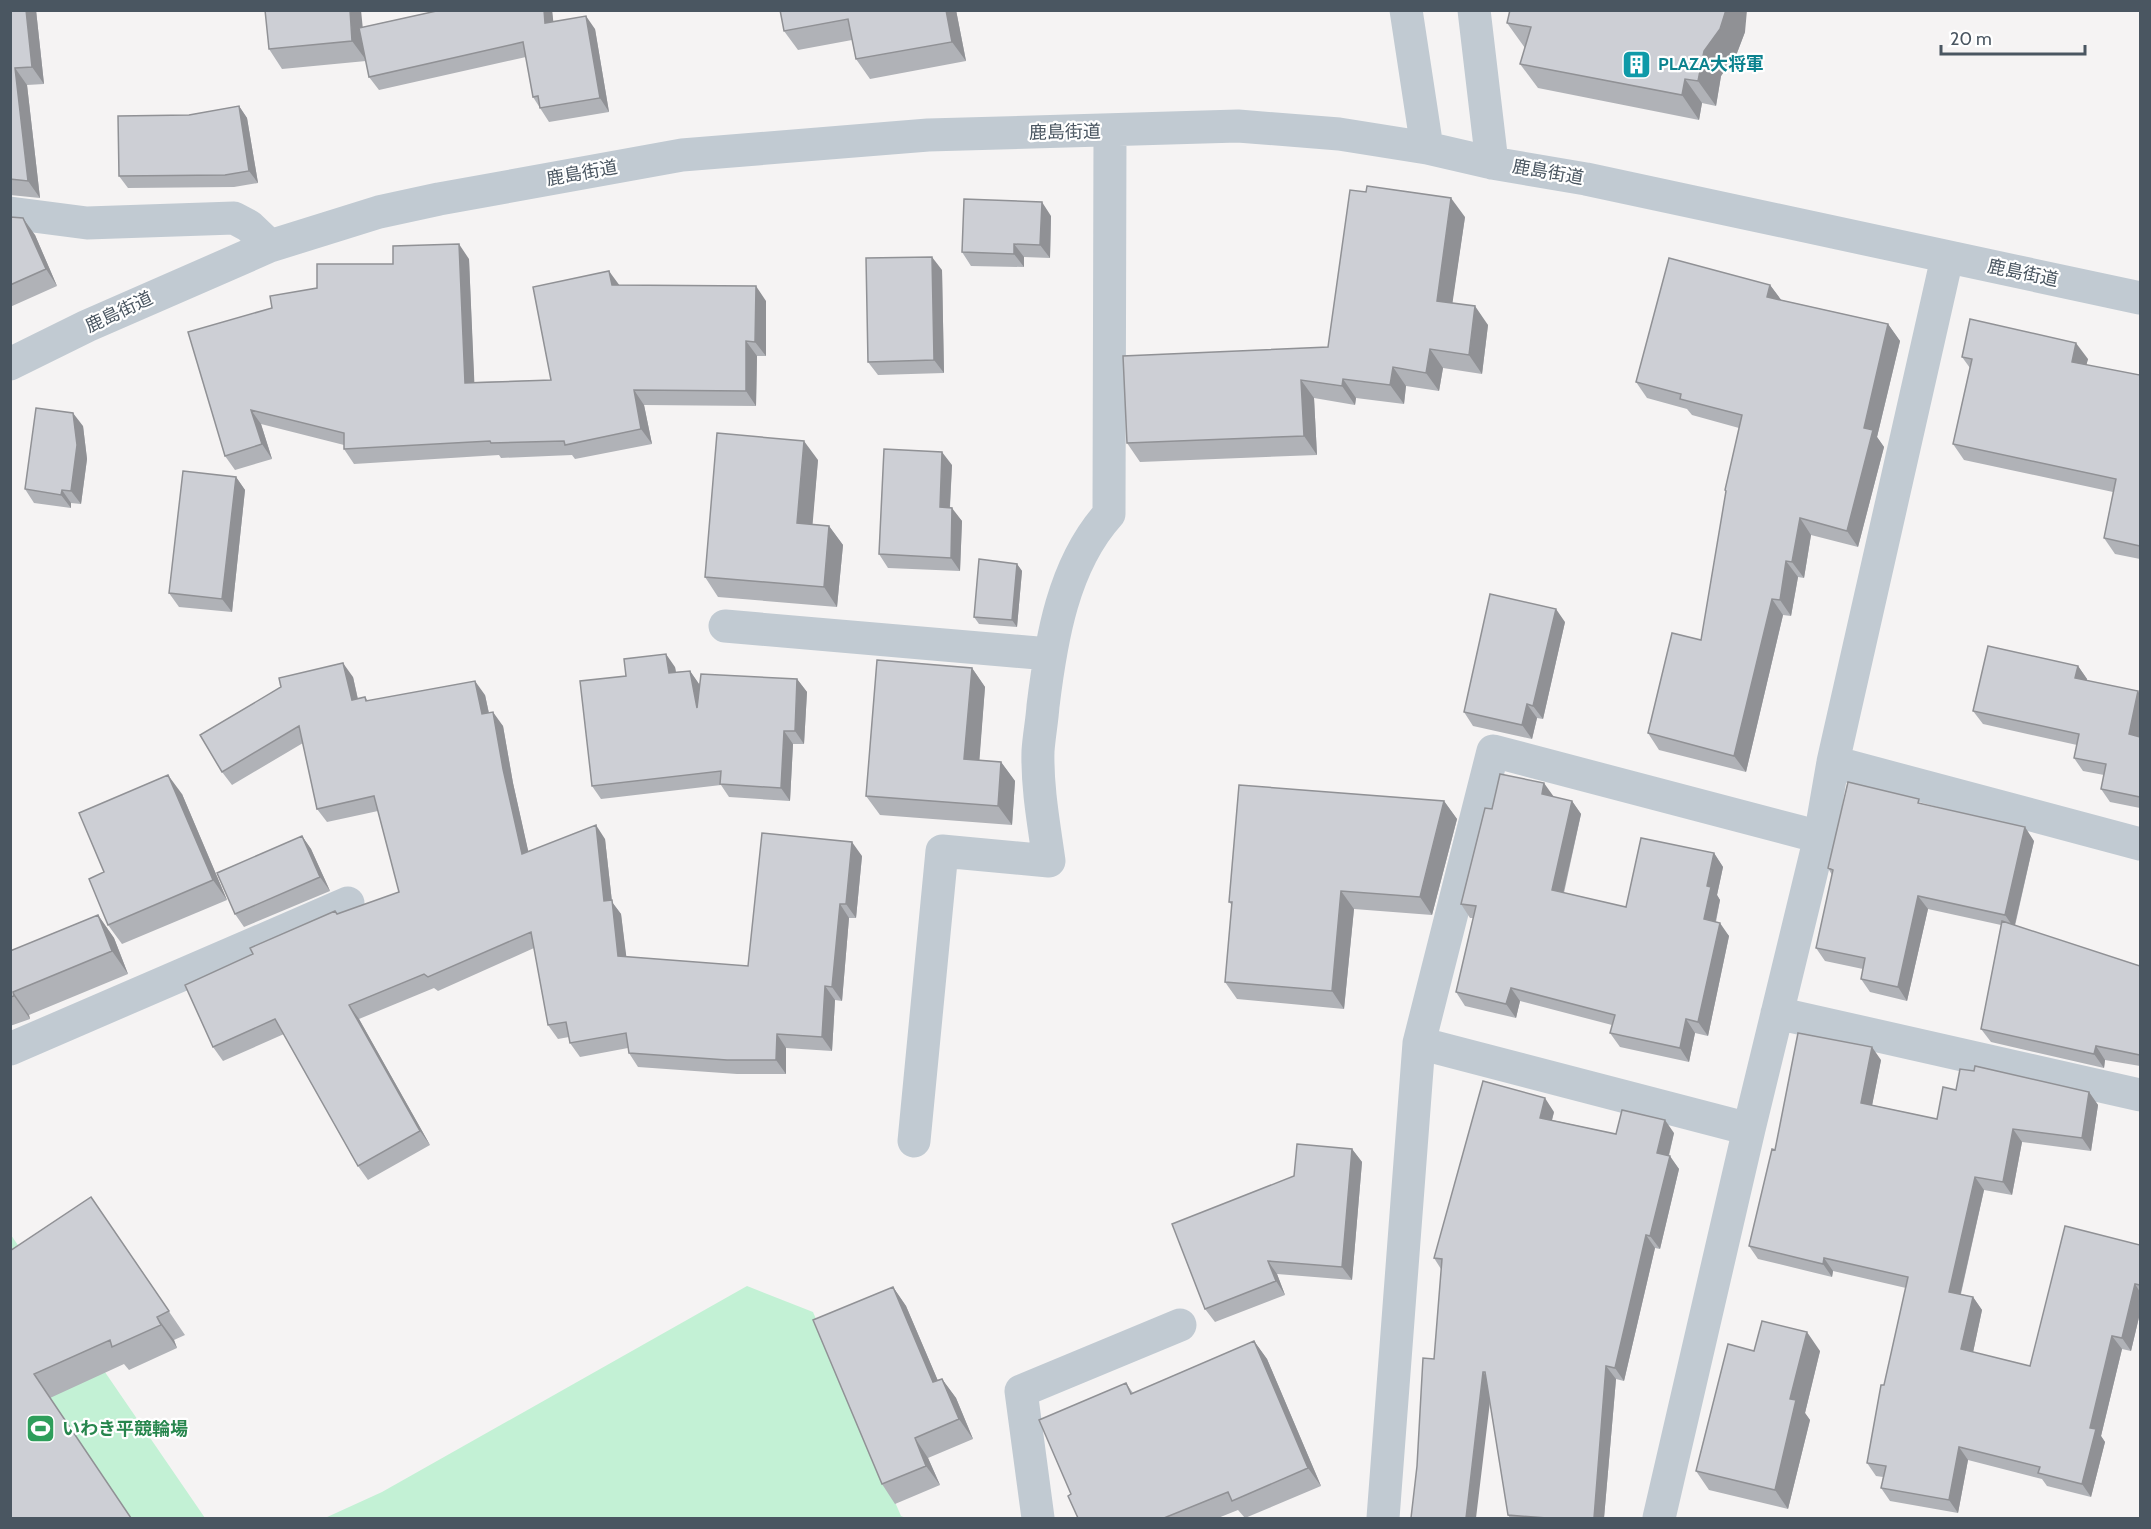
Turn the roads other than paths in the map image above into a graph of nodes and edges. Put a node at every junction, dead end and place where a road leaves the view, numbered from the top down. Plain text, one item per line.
1 (1406, 10) edge
2 (1474, 10) edge
3 (1110, 131) junction
4 (1426, 148) junction
5 (1492, 163) junction
6 (10, 213) edge
7 (270, 246) junction
8 (1947, 258) junction
9 (2140, 298) edge
10 (10, 364) edge
11 (725, 626) dead end
12 (1049, 654) junction
13 (1833, 762) junction
14 (1820, 837) junction
15 (2140, 844) edge
16 (348, 903) dead end
17 (1777, 1013) junction
18 (1419, 1042) junction
19 (10, 1049) edge
20 (2140, 1095) edge
21 (1749, 1129) junction
22 (914, 1141) dead end
23 (1180, 1325) dead end
24 (1038, 1518) edge
25 (1383, 1518) edge
26 (1659, 1518) edge

1 - 4 street
2 - 5 street
3 - 4 street, 鹿島街道
3 - 7 street, 鹿島街道
3 - 12 street
4 - 5 street, 鹿島街道
5 - 8 street, 鹿島街道
6 - 7 street
7 - 10 street, 鹿島街道
8 - 9 street, 鹿島街道
8 - 13 street
11 - 12 street
12 - 22 street
13 - 14 street
13 - 15 street
14 - 17 street
14 - 18 street
16 - 19 street
17 - 20 street
17 - 21 street
18 - 21 street
18 - 25 street
21 - 26 street
23 - 24 street

